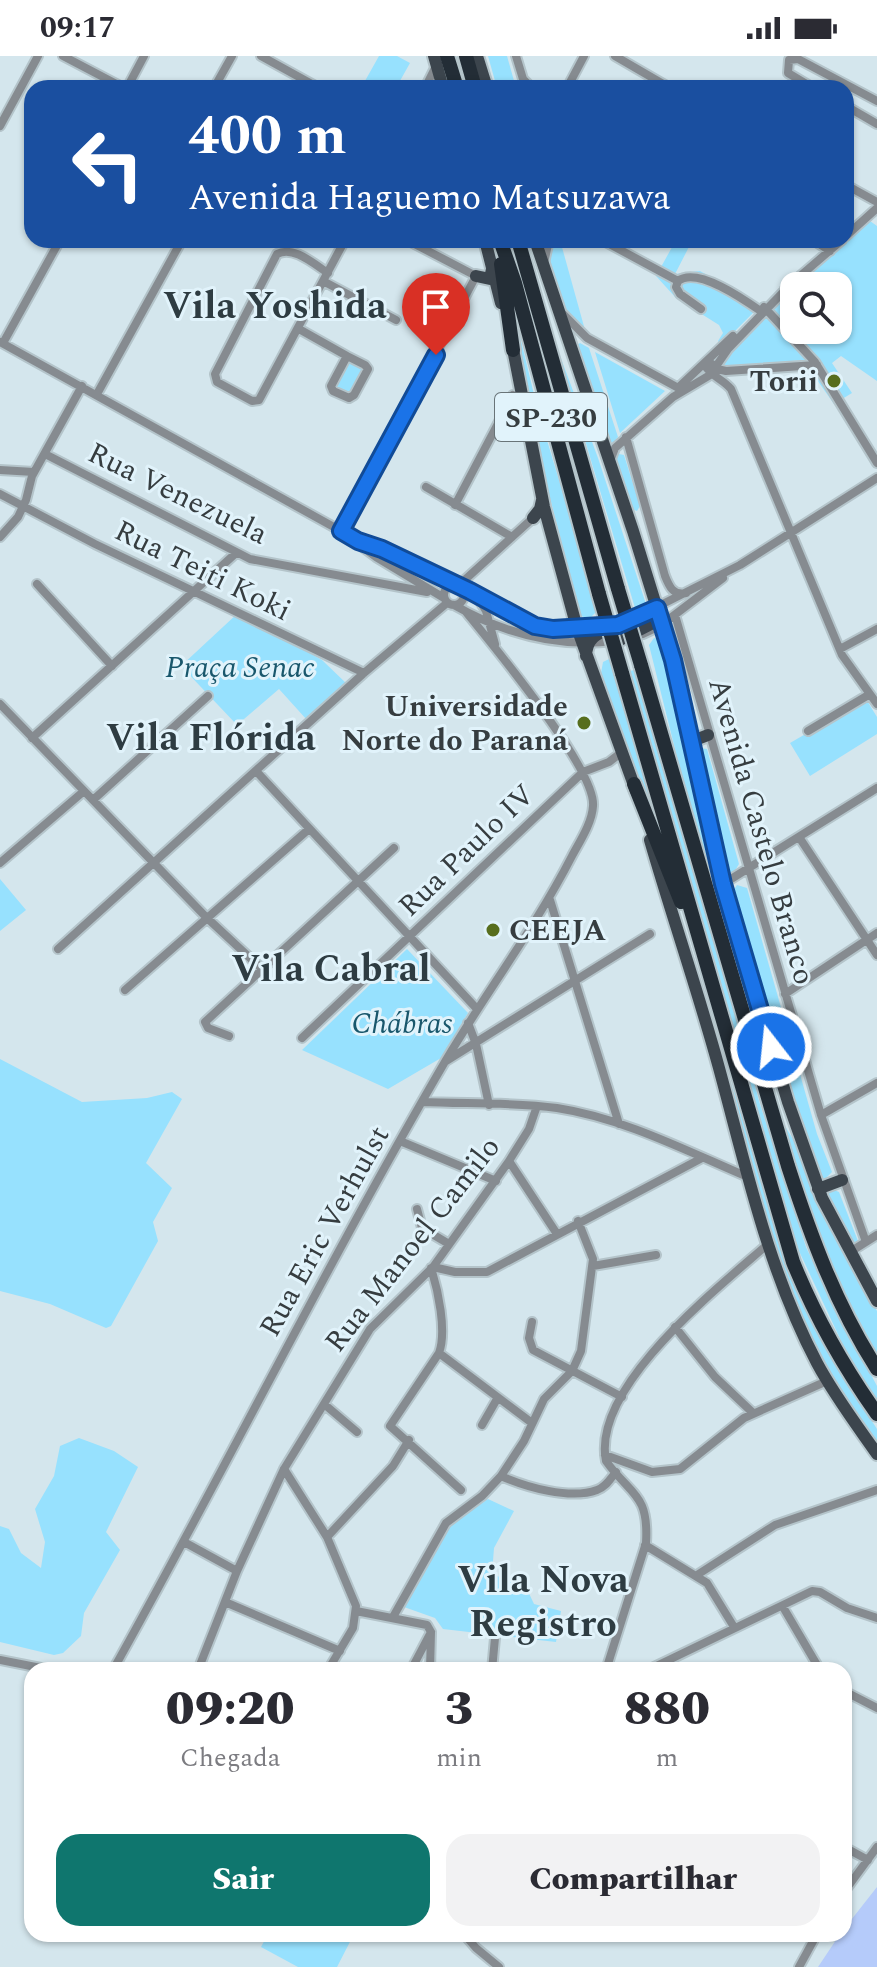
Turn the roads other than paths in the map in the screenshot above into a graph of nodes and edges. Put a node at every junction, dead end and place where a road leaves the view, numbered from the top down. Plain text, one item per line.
1 (38, 56) edge
2 (63, 56) edge
3 (144, 56) edge
4 (232, 56) edge
5 (261, 56) edge
6 (466, 56) edge
7 (477, 56) edge
8 (516, 56) edge
9 (584, 56) edge
10 (615, 56) edge
11 (439, 59) edge
12 (834, 78) joint
13 (25, 80) edge
14 (110, 80) edge
15 (130, 80) edge
16 (218, 80) edge
17 (304, 80) edge
18 (429, 80) edge
19 (442, 80) edge
20 (452, 80) edge
21 (473, 80) edge
22 (484, 80) edge
23 (524, 80) edge
24 (571, 80) edge
25 (656, 80) edge
26 (800, 80) edge
27 (838, 80) edge
28 (24, 82) edge
29 (854, 89) edge
30 (877, 101) edge
31 (854, 111) edge
32 (877, 124) edge
33 (0, 126) edge
34 (854, 190) edge
35 (877, 205) edge
36 (854, 228) edge
37 (55, 248) edge
38 (178, 248) edge
39 (341, 248) edge
40 (422, 248) edge
41 (487, 248) edge
42 (499, 248) edge
43 (501, 248) edge
44 (520, 248) edge
45 (538, 248) edge
46 (548, 248) edge
47 (617, 248) edge
48 (825, 248) edge
49 (833, 248) edge
50 (830, 251) junction
51 (492, 265) junction
52 (544, 267) junction
53 (476, 276) junction
54 (326, 277) junction
55 (678, 281) junction
56 (559, 308) junction
57 (701, 309) dead end
58 (763, 309) junction
59 (396, 320) dead end
60 (299, 329) junction
61 (1, 342) edge
62 (513, 350) junction
63 (347, 356) junction
64 (817, 365) junction
65 (709, 366) junction
66 (730, 370) junction
67 (82, 386) junction
68 (680, 389) junction
69 (97, 394) junction
70 (513, 395) dead end
71 (735, 399) junction
72 (626, 437) junction
73 (45, 454) junction
74 (877, 463) edge
75 (610, 465) junction
76 (0, 470) edge
77 (34, 472) junction
78 (877, 478) edge
79 (426, 487) dead end
80 (0, 494) edge
81 (542, 500) junction
82 (455, 505) junction
83 (24, 506) junction
84 (533, 518) junction
85 (549, 528) junction
86 (341, 531) junction
87 (792, 532) junction
88 (651, 533) junction
89 (635, 536) junction
90 (0, 537) edge
91 (512, 537) junction
92 (358, 541) junction
93 (236, 553) junction
94 (740, 565) junction
95 (37, 584) dead end
96 (458, 587) junction
97 (196, 591) junction
98 (472, 592) junction
99 (688, 592) junction
100 (434, 593) junction
101 (448, 602) junction
102 (466, 612) junction
103 (665, 619) junction
104 (490, 624) junction
105 (618, 625) junction
106 (577, 628) junction
107 (877, 629) edge
108 (513, 631) junction
109 (618, 641) joint
110 (585, 644) junction
111 (495, 647) junction
112 (840, 649) junction
113 (673, 660) junction
114 (112, 666) junction
115 (689, 668) junction
116 (364, 673) junction
117 (870, 694) junction
118 (208, 696) dead end
119 (0, 704) edge
120 (877, 704) edge
121 (808, 731) dead end
122 (708, 735) junction
123 (32, 738) junction
124 (690, 742) junction
125 (622, 752) junction
126 (596, 767) junction
127 (256, 771) junction
128 (583, 772) junction
129 (631, 777) junction
130 (877, 788) edge
131 (84, 791) junction
132 (93, 800) junction
133 (309, 829) junction
134 (799, 837) junction
135 (394, 848) dead end
136 (153, 862) junction
137 (0, 863) edge
138 (748, 868) junction
139 (358, 882) junction
140 (723, 884) junction
141 (550, 900) junction
142 (206, 917) junction
143 (877, 933) edge
144 (650, 934) dead end
145 (410, 938) junction
146 (868, 939) junction
147 (58, 949) dead end
148 (877, 955) edge
149 (262, 969) junction
150 (574, 981) junction
151 (125, 990) dead end
152 (785, 994) junction
153 (477, 1009) junction
154 (468, 1023) junction
155 (229, 1036) dead end
156 (302, 1038) dead end
157 (476, 1044) junction
158 (733, 1048) junction
159 (446, 1062) junction
160 (877, 1083) edge
161 (422, 1102) junction
162 (489, 1105) junction
163 (537, 1106) junction
164 (821, 1115) junction
165 (619, 1124) junction
166 (400, 1141) junction
167 (702, 1158) junction
168 (509, 1161) junction
169 (748, 1177) junction
170 (842, 1180) junction
171 (496, 1181) junction
172 (818, 1189) junction
173 (417, 1209) dead end
174 (578, 1221) junction
175 (557, 1234) junction
176 (877, 1235) edge
177 (866, 1242) junction
178 (449, 1244) junction
179 (768, 1244) junction
180 (850, 1252) junction
181 (656, 1255) dead end
182 (593, 1266) junction
183 (432, 1267) junction
184 (877, 1301) edge
185 (532, 1322) dead end
186 (675, 1327) junction
187 (439, 1353) junction
188 (877, 1369) edge
189 (572, 1371) junction
190 (827, 1381) junction
191 (622, 1397) junction
192 (497, 1399) junction
193 (324, 1404) junction
194 (753, 1413) junction
195 (877, 1414) edge
196 (532, 1423) junction
197 (482, 1425) dead end
198 (357, 1432) dead end
199 (409, 1440) junction
200 (877, 1454) edge
201 (605, 1455) junction
202 (284, 1469) junction
203 (616, 1472) junction
204 (501, 1476) junction
205 (461, 1490) dead end
206 (877, 1490) edge
207 (327, 1537) junction
208 (184, 1542) junction
209 (645, 1545) junction
210 (237, 1571) junction
211 (697, 1575) junction
212 (225, 1602) junction
213 (783, 1607) junction
214 (356, 1611) junction
215 (393, 1617) junction
216 (877, 1618) edge
217 (734, 1627) junction
218 (431, 1632) junction
219 (495, 1638) dead end
220 (340, 1651) junction
221 (0, 1660) edge
222 (117, 1662) edge
223 (201, 1662) edge
224 (333, 1662) edge
225 (415, 1662) edge
226 (430, 1662) edge
227 (493, 1662) edge
228 (608, 1662) edge
229 (664, 1662) edge
230 (815, 1662) edge
231 (24, 1665) edge
232 (852, 1695) edge
233 (877, 1708) edge
234 (877, 1847) edge
235 (852, 1851) edge
236 (868, 1860) junction
237 (852, 1881) edge
238 (471, 1942) edge
239 (813, 1942) edge
240 (499, 1967) edge
241 (799, 1967) edge

1 - 13 street
2 - 14 street
3 - 15 street
4 - 16 street
5 - 17 street
6 - 21 highway
7 - 22 main road
8 - 23 street
9 - 24 street
10 - 25 street
11 - 18 street
11 - 19 main road
11 - 20 highway
12 - 26 street
12 - 27 street
28 - 33 street
29 - 30 street
31 - 32 street
34 - 35 street
35 - 36 street
37 - 61 street
38 - 69 street
39 - 54 street
40 - 53 street
41 - 51 main road
42 - 62 highway
43 - 158 highway, SP-230, bridge
44 - 188 highway, SP-230, bridge
45 - 52 main road
46 - 52 street
47 - 55 street
48 - 50 street
49 - 50 street
50 - 58 street
51 - 53 main road
51 - 62 main road
52 - 56 main road
53 - 86 street
54 - 59 street
54 - 60 street
54 - 60 street
55 - 57 street
55 - 58 street
56 - 68 street
56 - 75 main road
58 - 64 street
58 - 65 street
60 - 63 street
61 - 67 street
62 - 81 main road
63 - 63 street
64 - 66 street
64 - 74 street
65 - 66 street
65 - 68 street
65 - 71 street
66 - 71 street
67 - 69 street
67 - 73 street
68 - 72 street
69 - 86 street
70 - 82 street
71 - 87 street
72 - 75 street
72 - 88 street
73 - 77 street
73 - 93 street, Rua Venezuela
75 - 89 main road
76 - 77 street
77 - 83 street
78 - 87 street
79 - 82 street
80 - 83 street, Rua Teiti Koki
81 - 84 main road
81 - 85 main road
82 - 91 street
83 - 90 street
83 - 97 street, Rua Teiti Koki
84 - 85 main road
84 - 91 street
85 - 106 main road
86 - 92 street
87 - 94 street
87 - 112 street
88 - 89 street
88 - 99 street
89 - 103 main road
91 - 96 street
92 - 96 street
92 - 100 street
93 - 97 street
93 - 100 street, Rua Venezuela
94 - 99 street
94 - 103 street
95 - 114 street
96 - 98 street
96 - 101 street
96 - 101 street
97 - 114 street
97 - 116 street, Rua Teiti Koki
98 - 104 street
98 - 106 street
99 - 103 street
100 - 101 street
101 - 102 street
101 - 116 street
102 - 104 street
102 - 111 street
103 - 105 street
103 - 109 main road
103 - 113 main road
103 - 115 street, Avenida Castelo Branco
104 - 108 street
104 - 111 street
105 - 106 street
105 - 110 main road
106 - 110 main road
107 - 112 street
108 - 110 street
108 - 111 street
109 - 110 street
110 - 125 main road
111 - 128 street
112 - 117 street
113 - 115 main road
113 - 124 main road
114 - 123 street
115 - 122 street, Avenida Castelo Branco
116 - 127 street
117 - 120 street
117 - 121 street
118 - 132 street
119 - 123 street
122 - 124 main road
122 - 138 street, Avenida Castelo Branco
123 - 131 street
124 - 140 main road
125 - 126 street, Rua Paulo IV
125 - 129 main road
126 - 128 street, Rua Paulo IV
126 - 129 street, Rua Paulo IV
127 - 133 street
127 - 136 street
128 - 141 street, Rua Eric Verhulst
128 - 145 street, Rua Paulo IV
129 - 158 highway
129 - 169 main road
130 - 134 street
131 - 132 street
131 - 137 street
132 - 136 street
133 - 139 street
133 - 142 street
134 - 138 street
134 - 146 street
135 - 139 street
136 - 142 street
136 - 147 street
138 - 140 street
138 - 152 street, Avenida Castelo Branco
139 - 145 street
139 - 149 street
140 - 172 main road
141 - 150 street
141 - 153 street, Rua Eric Verhulst
142 - 149 street
142 - 151 street
143 - 146 street
144 - 150 street
145 - 153 street
145 - 156 street, Rua Paulo IV
146 - 148 street
146 - 152 street
149 - 155 street
150 - 157 street
150 - 165 street
152 - 164 street, Avenida Castelo Branco
153 - 154 street, Rua Eric Verhulst
154 - 157 street
154 - 159 street, Rua Eric Verhulst
157 - 159 street
157 - 162 street
158 - 195 highway, SP-230
159 - 161 street, Rua Eric Verhulst
160 - 164 street
161 - 162 street
161 - 166 street, Rua Eric Verhulst
162 - 163 street
163 - 165 street
163 - 168 street, Rua Manoel Camilo
164 - 170 street, Avenida Castelo Branco
165 - 167 street
166 - 171 street
166 - 208 street, Rua Eric Verhulst
167 - 169 street
167 - 174 street
168 - 171 street, Rua Manoel Camilo
168 - 175 street
169 - 179 main road
170 - 172 main road
170 - 177 street, Avenida Castelo Branco
171 - 178 street, Rua Manoel Camilo
172 - 180 main road
173 - 178 street
174 - 175 street
174 - 182 street
175 - 183 street
176 - 177 street
177 - 180 street
178 - 183 street, Rua Manoel Camilo
179 - 186 street
179 - 190 main road
180 - 184 main road
181 - 182 street
182 - 189 street
183 - 187 street
183 - 193 street, Rua Manoel Camilo
185 - 189 street
186 - 191 street
186 - 194 street
187 - 192 street
187 - 199 street
189 - 191 street
189 - 196 street
190 - 194 street
190 - 200 main road
191 - 201 street
192 - 196 street
192 - 197 street
193 - 198 street
193 - 202 street, Rua Manoel Camilo
194 - 201 street
196 - 204 street
199 - 205 street
199 - 207 street
201 - 203 street
202 - 207 street
202 - 210 street, Rua Manoel Camilo
203 - 204 street
203 - 209 street
204 - 215 street
206 - 211 street
207 - 214 street
208 - 210 street
208 - 222 street, Rua Eric Verhulst
209 - 211 street
209 - 228 street
210 - 212 street, Rua Manoel Camilo
211 - 217 street
212 - 220 street
212 - 223 street, Rua Manoel Camilo
213 - 216 street
213 - 217 street
213 - 230 street
214 - 215 street
214 - 220 street
215 - 218 street
217 - 229 street
218 - 225 street
218 - 226 street
219 - 227 street
220 - 224 street
221 - 231 street
232 - 233 street
234 - 236 street
235 - 236 street
236 - 237 street
238 - 240 street
239 - 241 street

